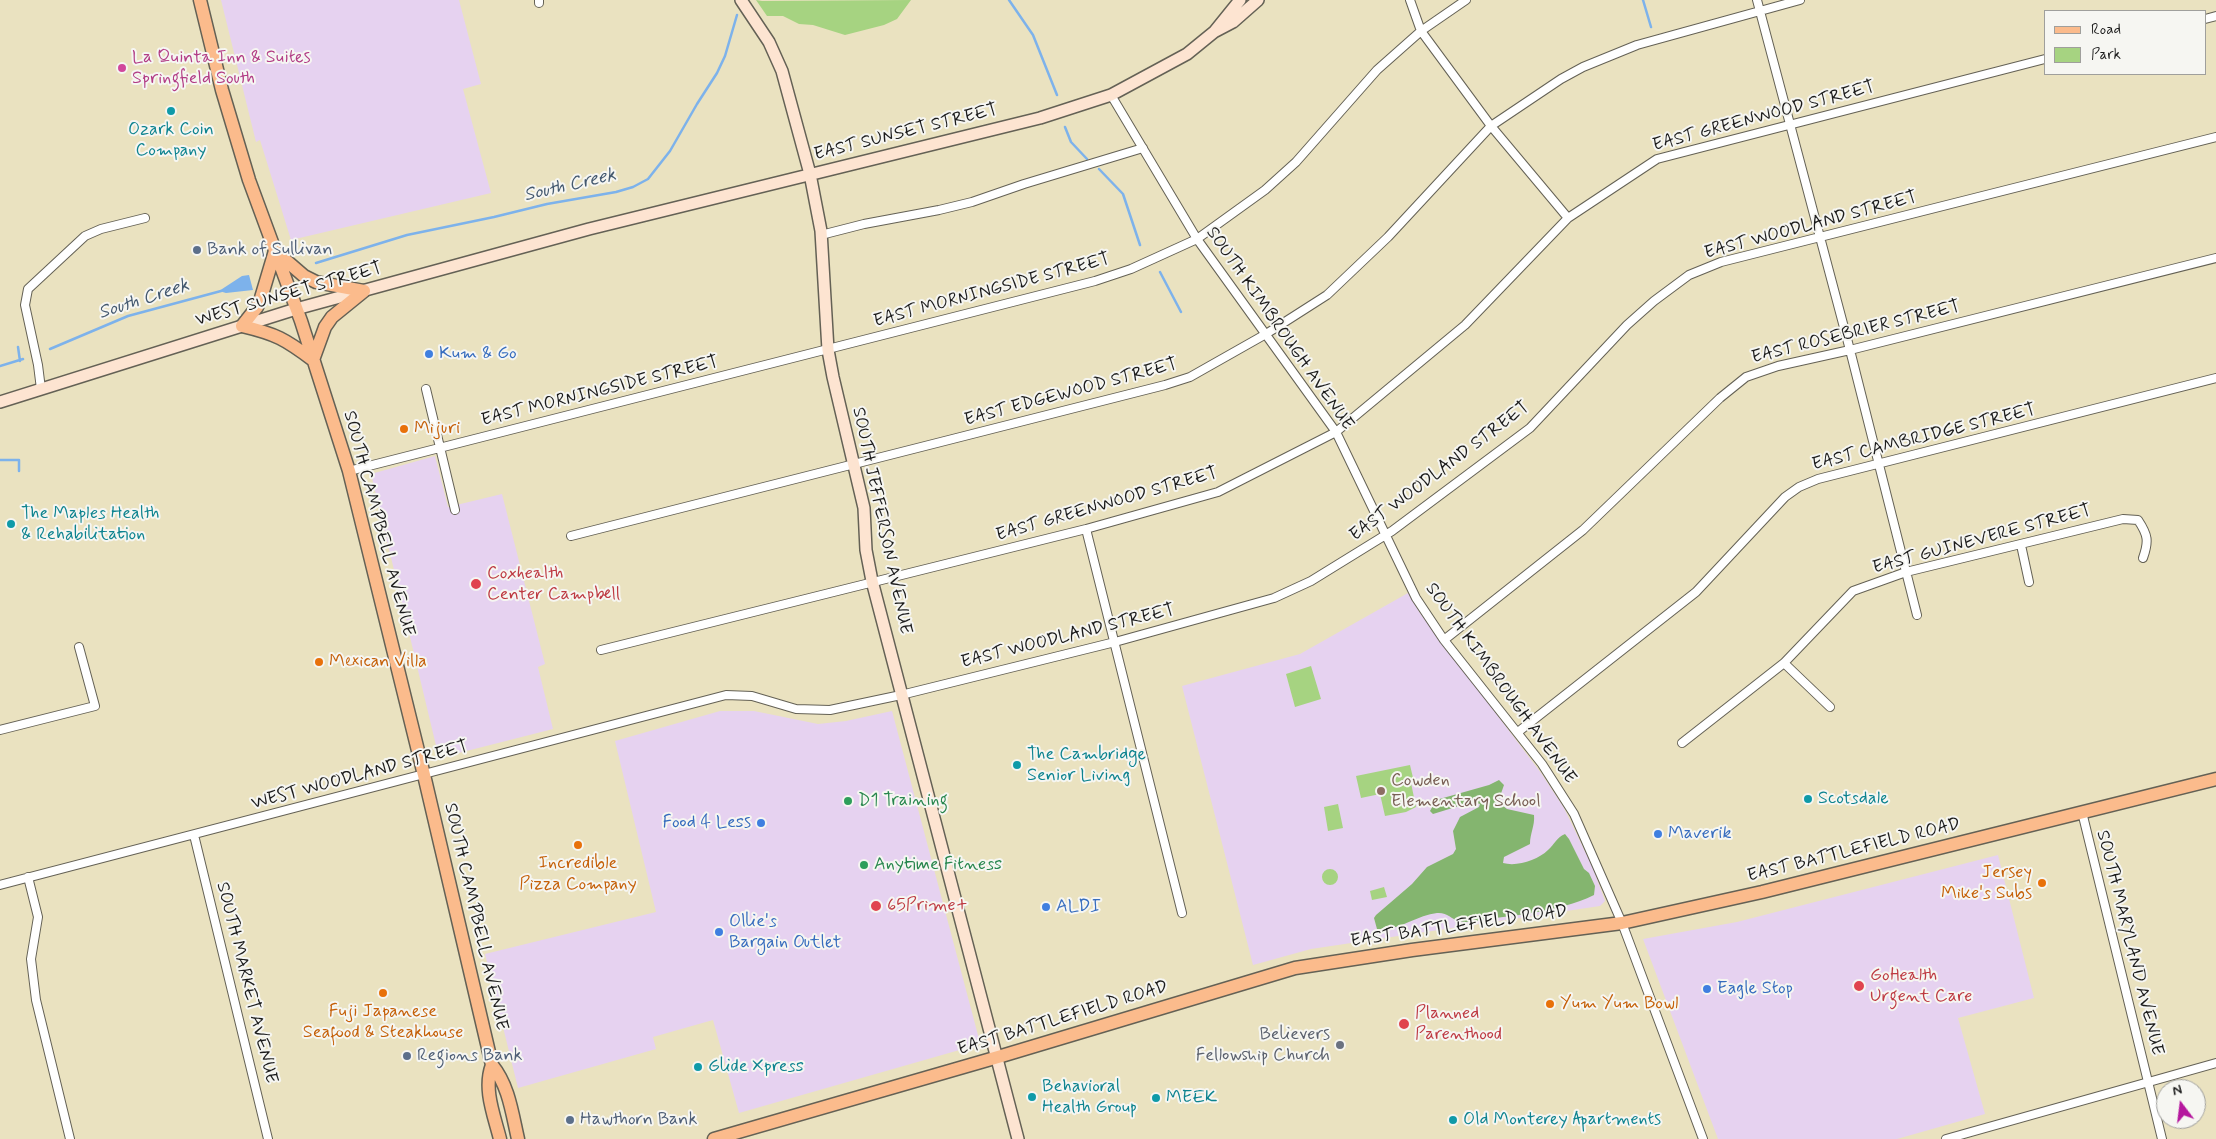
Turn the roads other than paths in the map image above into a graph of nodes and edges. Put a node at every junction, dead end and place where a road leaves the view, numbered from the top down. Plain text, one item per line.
1 (200, 0) edge
2 (741, 0) edge
3 (1240, 0) edge
4 (1258, 0) edge
5 (1410, 0) edge
6 (1466, 0) edge
7 (1757, 0) edge
8 (1800, 0) edge
9 (1760, 10) junction
10 (1421, 31) junction
11 (1214, 32) junction
12 (2044, 59) edge
13 (1111, 95) junction
14 (1790, 124) junction
15 (1491, 126) junction
16 (2216, 137) edge
17 (1143, 148) junction
18 (810, 174) junction
19 (145, 218) dead end
20 (1568, 218) junction
21 (590, 229) joint
22 (821, 234) junction
23 (1820, 238) junction
24 (1197, 239) junction
25 (275, 251) junction
26 (2216, 258) edge
27 (364, 291) junction
28 (296, 309) junction
29 (242, 326) junction
30 (1266, 334) junction
31 (828, 350) junction
32 (1850, 350) junction
33 (313, 360) junction
34 (2216, 378) edge
35 (41, 389) junction
36 (426, 389) dead end
37 (0, 402) edge
38 (1336, 432) junction
39 (440, 448) junction
40 (855, 465) junction
41 (1878, 465) junction
42 (349, 471) junction
43 (455, 510) dead end
44 (1086, 529) junction
45 (1387, 535) junction
46 (571, 536) dead end
47 (2021, 545) junction
48 (2143, 558) dead end
49 (1906, 572) junction
50 (872, 581) junction
51 (2029, 582) dead end
52 (1917, 615) dead end
53 (1444, 640) junction
54 (1115, 642) junction
55 (79, 647) dead end
56 (601, 650) dead end
57 (1784, 663) junction
58 (726, 695) joint
59 (901, 695) junction
60 (1830, 707) dead end
61 (0, 730) edge
62 (1518, 732) junction
63 (1682, 743) dead end
64 (424, 776) junction
65 (2216, 779) edge
66 (2082, 812) junction
67 (194, 835) junction
68 (28, 878) junction
69 (0, 885) edge
70 (1182, 913) dead end
71 (1622, 923) junction
72 (998, 1057) junction
73 (2216, 1063) edge
74 (492, 1065) junction
75 (2148, 1082) junction
76 (491, 1102) junction
77 (70, 1139) edge
78 (268, 1139) edge
79 (493, 1139) edge
80 (500, 1139) edge
81 (518, 1139) edge
82 (714, 1139) edge
83 (1018, 1139) edge
84 (1703, 1139) edge
85 (1946, 1139) edge
86 (2162, 1139) edge

1 - 25 main road, SOUTH CAMPBELL AVENUE
2 - 18 main road, SOUTH JEFFERSON AVENUE
3 - 11 main road, EAST SUNSET STREET
4 - 11 main road, EAST SUNSET STREET
5 - 10 street
6 - 10 street, EAST MORNINGSIDE STREET
7 - 9 street
8 - 9 street, EAST EDGEWOOD STREET
9 - 14 street
9 - 15 street, EAST EDGEWOOD STREET
10 - 15 street
10 - 24 street, EAST MORNINGSIDE STREET
11 - 13 main road, EAST SUNSET STREET
12 - 14 street, EAST GREENWOOD STREET
13 - 17 street, SOUTH KIMBROUGH AVENUE
13 - 18 main road, EAST SUNSET STREET
14 - 20 street, EAST GREENWOOD STREET
14 - 23 street
15 - 20 street
15 - 30 street, EAST EDGEWOOD STREET
16 - 23 street, EAST WOODLAND STREET
17 - 22 street
17 - 24 street, SOUTH KIMBROUGH AVENUE
18 - 21 main road, EAST SUNSET STREET
18 - 22 main road, SOUTH JEFFERSON AVENUE
19 - 35 street
20 - 38 street, EAST GREENWOOD STREET
21 - 27 main road, WEST SUNSET STREET
22 - 31 main road, SOUTH JEFFERSON AVENUE
23 - 32 street
23 - 45 street, EAST WOODLAND STREET
24 - 30 street, SOUTH KIMBROUGH AVENUE
24 - 31 street, EAST MORNINGSIDE STREET
25 - 27 main road
25 - 28 main road, SOUTH CAMPBELL AVENUE
25 - 29 main road
26 - 32 street, EAST ROSEBRIER STREET
27 - 28 main road, WEST SUNSET STREET
27 - 33 main road
28 - 29 main road, WEST SUNSET STREET
28 - 33 main road, SOUTH CAMPBELL AVENUE
29 - 33 main road
29 - 35 main road, WEST SUNSET STREET
30 - 38 street, SOUTH KIMBROUGH AVENUE
30 - 40 street, EAST EDGEWOOD STREET
31 - 39 street, EAST MORNINGSIDE STREET
31 - 40 main road, SOUTH JEFFERSON AVENUE
32 - 41 street
32 - 53 street, EAST ROSEBRIER STREET
33 - 42 main road, SOUTH CAMPBELL AVENUE
34 - 41 street, EAST CAMBRIDGE STREET
35 - 37 main road, WEST SUNSET STREET
36 - 39 street
38 - 44 street, EAST GREENWOOD STREET
38 - 45 street, SOUTH KIMBROUGH AVENUE
39 - 42 street, EAST MORNINGSIDE STREET
39 - 43 street
40 - 46 street, EAST EDGEWOOD STREET
40 - 50 main road, SOUTH JEFFERSON AVENUE
41 - 49 street
41 - 62 street, EAST CAMBRIDGE STREET
42 - 64 main road, SOUTH CAMPBELL AVENUE
44 - 50 street, EAST GREENWOOD STREET
44 - 54 street
45 - 53 street, SOUTH KIMBROUGH AVENUE
45 - 54 street, EAST WOODLAND STREET
47 - 48 street, EAST GUINEVERE STREET
47 - 49 street, EAST GUINEVERE STREET
47 - 51 street
49 - 52 street
49 - 57 street, EAST GUINEVERE STREET
50 - 56 street, EAST GREENWOOD STREET
50 - 59 main road, SOUTH JEFFERSON AVENUE
53 - 62 street, SOUTH KIMBROUGH AVENUE
54 - 59 street, EAST WOODLAND STREET
54 - 70 street
55 - 61 street
57 - 60 street
57 - 63 street, EAST GUINEVERE STREET
58 - 59 street, EAST WOODLAND STREET
58 - 64 street, WEST WOODLAND STREET
59 - 72 main road, SOUTH JEFFERSON AVENUE
62 - 71 street, SOUTH KIMBROUGH AVENUE
64 - 67 street, WEST WOODLAND STREET
64 - 74 main road, SOUTH CAMPBELL AVENUE
65 - 66 main road, EAST BATTLEFIELD ROAD
66 - 71 main road, EAST BATTLEFIELD ROAD
66 - 75 street, SOUTH MARYLAND AVENUE
67 - 68 street, WEST WOODLAND STREET
67 - 78 street, SOUTH MARKET AVENUE
68 - 69 street, WEST WOODLAND STREET
68 - 77 street
71 - 72 main road, EAST BATTLEFIELD ROAD
71 - 84 street, SOUTH KIMBROUGH AVENUE
72 - 82 main road, EAST BATTLEFIELD ROAD
72 - 83 main road, SOUTH JEFFERSON AVENUE
73 - 75 street
74 - 76 main road, SOUTH CAMPBELL AVENUE
74 - 81 main road, SOUTH CAMPBELL AVENUE
75 - 85 street
75 - 86 street, SOUTH MARYLAND AVENUE
76 - 79 main road
76 - 80 main road, SOUTH CAMPBELL AVENUE

